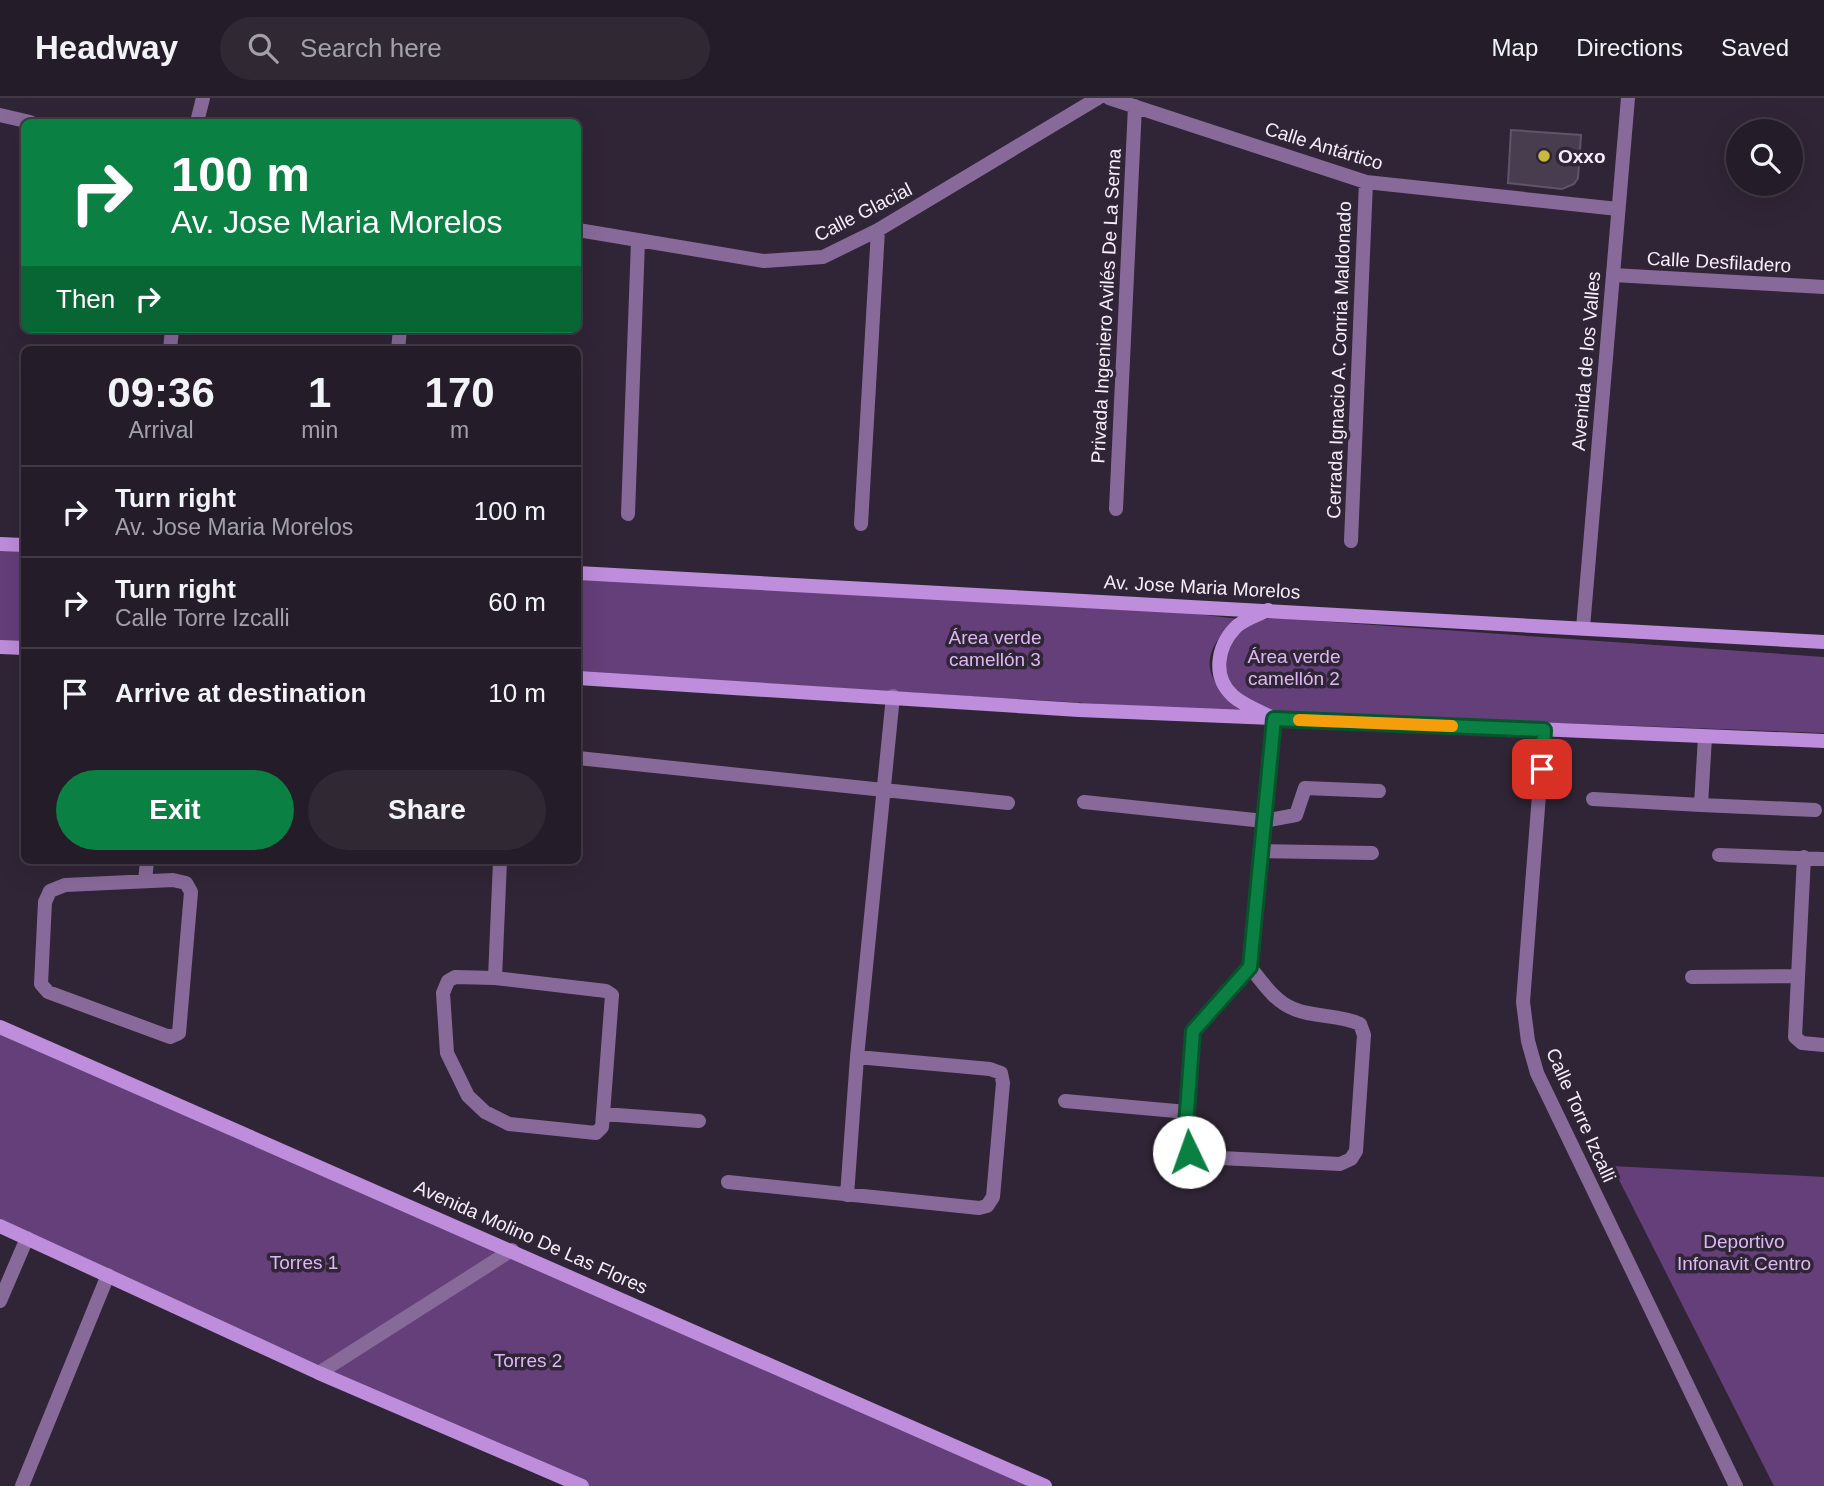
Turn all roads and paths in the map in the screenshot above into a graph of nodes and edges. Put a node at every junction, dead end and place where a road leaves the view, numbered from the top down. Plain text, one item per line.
1 (203, 98) edge
2 (1098, 98) edge
3 (1109, 98) edge
4 (1628, 98) edge
5 (1135, 106) junction
6 (0, 115) edge
7 (198, 119) edge
8 (21, 120) edge
9 (1366, 182) junction
10 (1618, 209) junction
11 (878, 230) junction
12 (581, 231) edge
13 (638, 241) junction
14 (1613, 275) junction
15 (1824, 287) edge
16 (1116, 509) dead end
17 (628, 514) dead end
18 (861, 524) dead end
19 (1351, 541) dead end
20 (0, 544) edge
21 (21, 545) edge
22 (581, 573) edge
23 (1269, 609) junction
24 (1583, 628) junction
25 (1824, 642) edge
26 (0, 647) edge
27 (21, 648) edge
28 (581, 678) edge
29 (893, 696) junction
30 (1274, 719) junction
31 (1544, 730) junction
32 (1705, 737) junction
33 (1824, 741) edge
34 (581, 758) edge
35 (882, 790) junction
36 (1379, 791) dead end
37 (1593, 799) dead end
38 (1084, 802) dead end
39 (1008, 803) dead end
40 (1701, 805) junction
41 (1815, 810) dead end
42 (1264, 821) junction
43 (1261, 851) junction
44 (1373, 853) dead end
45 (1718, 855) dead end
46 (1804, 857) junction
47 (1824, 859) edge
48 (148, 864) edge
49 (500, 864) edge
50 (145, 881) junction
51 (1250, 967) junction
52 (1692, 976) dead end
53 (1798, 976) junction
54 (495, 978) junction
55 (0, 1027) edge
56 (1824, 1045) edge
57 (857, 1057) junction
58 (1065, 1101) dead end
59 (1188, 1112) junction
60 (603, 1114) junction
61 (699, 1121) dead end
62 (728, 1182) dead end
63 (847, 1195) junction
64 (0, 1226) edge
65 (27, 1238) junction
66 (512, 1250) junction
67 (108, 1276) junction
68 (0, 1301) edge
69 (319, 1373) junction
70 (22, 1486) edge
71 (582, 1486) edge
72 (1045, 1486) edge
73 (1736, 1486) edge

1 - 7 street
2 - 11 street, Calle Glacial
3 - 5 street, Calle Antártico
4 - 10 street, Avenida de los Valles
5 - 9 street, Calle Antártico
5 - 16 street, Privada Ingeniero Avilés De La Serna
6 - 8 street
9 - 10 street, Calle Antártico
9 - 19 street, Cerrada Ignacio A. Conria Maldonado
10 - 14 street, Avenida de los Valles
11 - 13 street, Calle Glacial
11 - 18 street
12 - 13 street, Calle Glacial
13 - 17 street
14 - 15 street, Calle Desfiladero
14 - 24 street, Avenida de los Valles
20 - 21 main road
22 - 23 main road, Av. Jose Maria Morelos
23 - 24 main road, Av. Jose Maria Morelos
23 - 30 main road
24 - 25 main road, Av. Jose Maria Morelos
26 - 27 main road
28 - 29 main road
29 - 30 main road
29 - 35 street
30 - 31 main road
30 - 42 street
31 - 32 main road
31 - 73 street, Calle Torre Izcalli
32 - 33 main road
32 - 40 street
34 - 35 street
35 - 39 street
35 - 57 street
36 - 42 street
37 - 40 street
38 - 42 street
40 - 41 street
42 - 43 street
43 - 44 street
43 - 51 street
45 - 46 street
46 - 47 street
46 - 53 street
48 - 50 street
49 - 54 street
50 - 50 street
51 - 59 street
51 - 59 street
52 - 53 street
53 - 56 street
54 - 60 street
54 - 60 street
55 - 66 main road, Avenida Molino De Las Flores
57 - 63 street
57 - 63 street
58 - 59 street
60 - 61 street
62 - 63 street
64 - 65 main road
65 - 67 main road
65 - 68 street
66 - 69 street
66 - 72 main road, Avenida Molino De Las Flores
67 - 69 main road
67 - 70 street
69 - 71 main road

